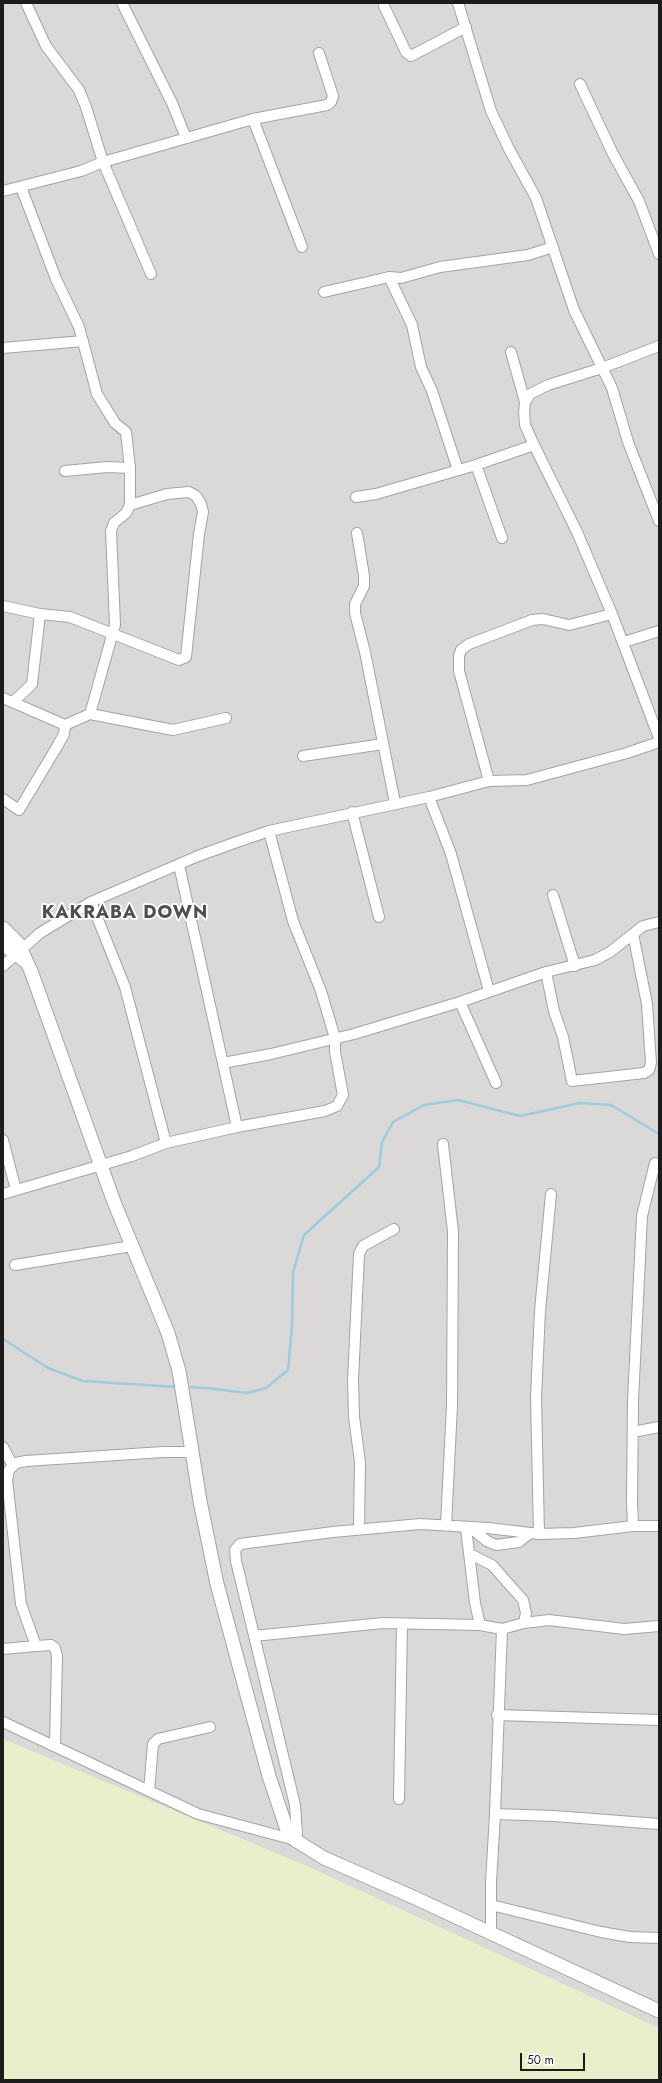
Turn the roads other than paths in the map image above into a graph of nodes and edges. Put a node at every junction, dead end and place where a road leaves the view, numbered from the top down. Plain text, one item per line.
1 (26, 3) edge
2 (122, 3) edge
3 (458, 3) edge
4 (384, 6) dead end
5 (466, 27) junction
6 (319, 53) dead end
7 (580, 84) dead end
8 (253, 119) junction
9 (186, 138) junction
10 (102, 162) junction
11 (21, 187) junction
12 (3, 191) edge
13 (302, 247) dead end
14 (553, 247) junction
15 (659, 254) edge
16 (151, 274) dead end
17 (389, 277) junction
18 (324, 292) dead end
19 (83, 341) junction
20 (659, 346) edge
21 (3, 348) edge
22 (511, 352) dead end
23 (602, 368) junction
24 (525, 402) junction
25 (534, 444) junction
26 (476, 465) junction
27 (130, 468) junction
28 (458, 470) junction
29 (65, 471) dead end
30 (356, 497) dead end
31 (130, 505) junction
32 (659, 521) edge
33 (357, 532) dead end
34 (502, 538) dead end
35 (3, 606) edge
36 (40, 614) junction
37 (612, 614) junction
38 (659, 631) edge
39 (113, 632) junction
40 (624, 642) junction
41 (8, 700) edge
42 (90, 714) junction
43 (226, 718) dead end
44 (65, 725) junction
45 (659, 738) edge
46 (659, 742) edge
47 (383, 744) junction
48 (303, 756) dead end
49 (489, 782) junction
50 (429, 797) junction
51 (3, 799) edge
52 (395, 803) junction
53 (352, 812) junction
54 (269, 831) junction
55 (179, 865) junction
56 (553, 895) dead end
57 (91, 902) junction
58 (379, 917) dead end
59 (659, 922) edge
60 (3, 928) edge
61 (633, 934) junction
62 (3, 944) edge
63 (20, 954) junction
64 (3, 966) edge
65 (575, 966) junction
66 (546, 972) junction
67 (489, 991) junction
68 (460, 1002) junction
69 (335, 1038) junction
70 (223, 1063) junction
71 (496, 1084) dead end
72 (237, 1126) junction
73 (3, 1140) edge
74 (166, 1143) junction
75 (443, 1144) dead end
76 (655, 1163) dead end
77 (100, 1165) junction
78 (16, 1190) junction
79 (3, 1194) edge
80 (551, 1194) dead end
81 (394, 1229) dead end
82 (132, 1246) junction
83 (15, 1265) dead end
84 (659, 1428) edge
85 (633, 1432) junction
86 (3, 1447) edge
87 (192, 1452) junction
88 (13, 1466) junction
89 (446, 1525) junction
90 (633, 1526) junction
91 (659, 1526) edge
92 (469, 1528) junction
93 (359, 1529) junction
94 (535, 1533) junction
95 (470, 1554) junction
96 (524, 1623) junction
97 (402, 1624) junction
98 (480, 1625) junction
99 (659, 1626) edge
100 (502, 1629) junction
101 (254, 1636) junction
102 (36, 1646) junction
103 (3, 1649) edge
104 (497, 1715) junction
105 (659, 1720) edge
106 (3, 1722) edge
107 (210, 1727) dead end
108 (55, 1746) junction
109 (149, 1791) junction
110 (399, 1799) dead end
111 (494, 1814) junction
112 (659, 1824) edge
113 (295, 1840) junction
114 (491, 1906) junction
115 (491, 1933) junction
116 (659, 1938) edge
117 (659, 2012) edge

1 - 10 street
2 - 9 street
3 - 5 street
4 - 5 street
5 - 14 street
6 - 8 street
7 - 15 street
8 - 9 street
8 - 13 street
9 - 10 street
10 - 11 street
10 - 16 street
11 - 12 street
11 - 19 street
14 - 17 street
14 - 23 street
17 - 18 street
17 - 28 street
19 - 21 street
19 - 27 street
20 - 23 street
22 - 24 street
23 - 24 street
23 - 32 street
24 - 25 street
25 - 26 street
25 - 37 street
26 - 28 street
26 - 34 street
27 - 29 street
27 - 31 street
28 - 30 street
31 - 39 street
31 - 39 street
33 - 47 street
35 - 36 street
36 - 39 street
36 - 41 street
37 - 40 street
37 - 49 street
38 - 40 street
39 - 42 street
40 - 45 street
41 - 44 street
42 - 43 street
42 - 44 street
44 - 51 street
46 - 49 street
47 - 48 street
47 - 52 street
49 - 50 street
50 - 52 street
50 - 67 street
52 - 53 street
53 - 54 street
53 - 58 street
54 - 55 street
54 - 69 street
55 - 57 street
55 - 70 street
56 - 65 street
57 - 63 street
57 - 74 street
59 - 61 street
60 - 63 street
61 - 65 street
61 - 66 street
62 - 63 street
63 - 64 street
63 - 77 street
65 - 66 street
66 - 67 street
67 - 68 street
68 - 69 street
68 - 71 street
69 - 70 street
69 - 72 street
70 - 72 street
72 - 74 street
73 - 78 street
74 - 77 street
75 - 89 street
76 - 85 street
77 - 78 street
77 - 82 street
78 - 79 street
80 - 94 street
81 - 93 street
82 - 83 street
82 - 87 street
84 - 85 street
85 - 90 street
86 - 88 street
87 - 88 street
87 - 113 street
88 - 102 street
89 - 92 street
89 - 93 street
90 - 91 street
90 - 94 street
92 - 94 street
92 - 94 street
92 - 95 street
93 - 101 street
95 - 96 street
95 - 98 street
96 - 99 street
96 - 100 street
97 - 98 street
97 - 101 street
97 - 110 street
98 - 100 street
100 - 104 street
101 - 113 street
102 - 103 street
102 - 108 street
104 - 105 street
104 - 111 street
106 - 108 street
107 - 109 street
108 - 109 street
109 - 113 street
111 - 112 street
111 - 114 street
113 - 115 street
114 - 115 street
114 - 116 street
115 - 117 street

